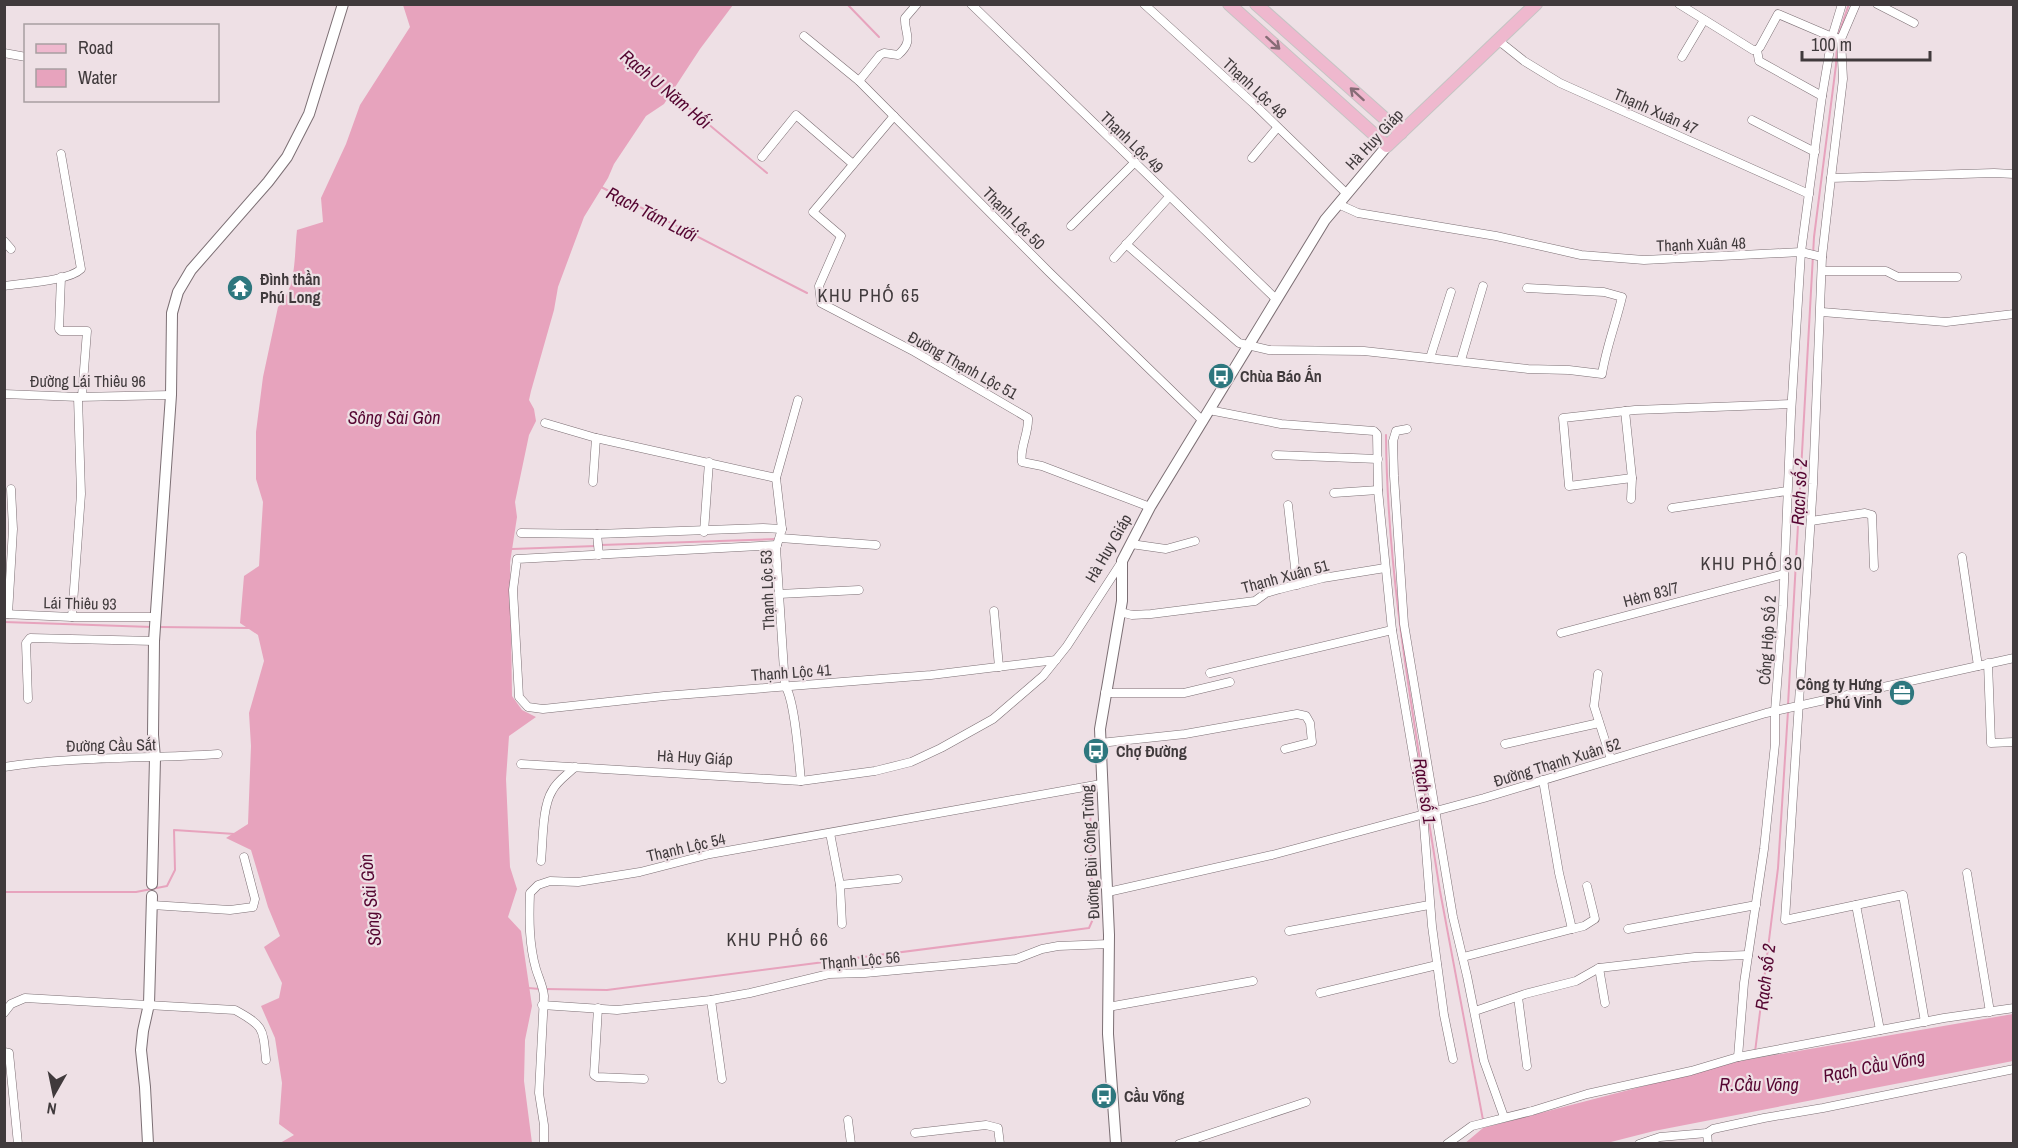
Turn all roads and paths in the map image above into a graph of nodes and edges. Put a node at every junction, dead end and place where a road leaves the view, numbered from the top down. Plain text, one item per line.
1 (343, 4) edge
2 (918, 4) edge
3 (970, 4) edge
4 (1144, 4) edge
5 (1229, 4) edge
6 (1256, 4) edge
7 (1536, 4) edge
8 (1679, 4) edge
9 (1842, 4) edge
10 (1856, 4) edge
11 (1880, 5) edge
12 (1704, 20) junction
13 (1914, 23) dead end
14 (804, 36) dead end
15 (1832, 37) junction
16 (1842, 39) junction
17 (1499, 41) junction
18 (1757, 50) junction
19 (4, 53) edge
20 (24, 57) edge
21 (1682, 57) dead end
22 (859, 81) junction
23 (1822, 96) junction
24 (894, 116) junction
25 (1752, 120) dead end
26 (1277, 128) junction
27 (1401, 133) junction
28 (1387, 146) junction
29 (1815, 152) junction
30 (61, 154) dead end
31 (762, 157) dead end
32 (1252, 158) dead end
33 (1134, 162) junction
34 (853, 164) junction
35 (2013, 174) edge
36 (1831, 178) junction
37 (1346, 193) junction
38 (1809, 194) junction
39 (1169, 197) junction
40 (1338, 204) junction
41 (1071, 226) dead end
42 (4, 241) edge
43 (1126, 244) junction
44 (11, 249) dead end
45 (1802, 252) junction
46 (1822, 257) junction
47 (1114, 258) dead end
48 (1823, 272) junction
49 (61, 277) junction
50 (1957, 277) dead end
51 (4, 286) edge
52 (1484, 286) dead end
53 (1527, 288) dead end
54 (1451, 292) dead end
55 (1276, 299) junction
56 (1822, 312) junction
57 (2013, 314) edge
58 (1247, 346) junction
59 (1430, 358) junction
60 (1461, 360) junction
61 (4, 394) edge
62 (171, 395) junction
63 (80, 397) junction
64 (798, 400) dead end
65 (1791, 404) junction
66 (1209, 410) junction
67 (1625, 411) junction
68 (1203, 422) junction
69 (545, 423) dead end
70 (1407, 429) dead end
71 (596, 438) junction
72 (1276, 455) dead end
73 (1378, 459) junction
74 (709, 462) junction
75 (776, 478) junction
76 (1632, 478) junction
77 (593, 482) dead end
78 (12, 489) dead end
79 (1378, 490) junction
80 (1787, 491) junction
81 (1334, 493) dead end
82 (1631, 500) dead end
83 (1288, 505) dead end
84 (1149, 507) junction
85 (8, 508) edge
86 (1672, 508) dead end
87 (1811, 521) junction
88 (704, 532) junction
89 (521, 533) dead end
90 (597, 535) junction
91 (780, 537) junction
92 (1195, 541) dead end
93 (1131, 544) junction
94 (876, 545) dead end
95 (599, 554) junction
96 (1962, 557) dead end
97 (1122, 561) junction
98 (1874, 567) dead end
99 (1385, 568) junction
100 (1784, 574) junction
101 (1297, 585) junction
102 (859, 590) dead end
103 (779, 594) junction
104 (994, 612) dead end
105 (1120, 612) junction
106 (6, 614) edge
107 (72, 617) junction
108 (154, 628) junction
109 (1392, 630) junction
110 (1561, 633) dead end
111 (2013, 658) edge
112 (1056, 660) junction
113 (1988, 663) junction
114 (1978, 666) junction
115 (999, 667) junction
116 (1210, 673) dead end
117 (1598, 674) dead end
118 (1230, 682) dead end
119 (787, 688) junction
120 (1105, 693) junction
121 (28, 699) dead end
122 (1798, 706) junction
123 (1775, 711) junction
124 (1599, 723) junction
125 (2013, 742) edge
126 (1100, 743) junction
127 (1505, 744) dead end
128 (1285, 749) dead end
129 (218, 754) dead end
130 (155, 758) junction
131 (1611, 759) junction
132 (521, 764) dead end
133 (4, 767) edge
134 (575, 767) junction
135 (1544, 780) junction
136 (801, 781) junction
137 (1101, 784) junction
138 (1434, 810) junction
139 (1423, 813) junction
140 (830, 833) junction
141 (244, 857) dead end
142 (541, 861) dead end
143 (1967, 873) dead end
144 (898, 879) dead end
145 (152, 884) joint
146 (840, 885) junction
147 (1587, 886) dead end
148 (1108, 892) junction
149 (152, 900) junction
150 (1429, 905) junction
151 (1756, 905) junction
152 (1856, 905) junction
153 (842, 924) dead end
154 (1572, 929) junction
155 (1628, 929) dead end
156 (1289, 931) dead end
157 (1109, 944) junction
158 (1748, 955) junction
159 (1463, 957) junction
160 (1437, 965) junction
161 (1599, 968) junction
162 (1253, 981) dead end
163 (1320, 993) dead end
164 (1518, 997) junction
165 (711, 1000) junction
166 (1605, 1003) dead end
167 (150, 1004) junction
168 (542, 1005) junction
169 (1108, 1007) junction
170 (598, 1008) junction
171 (2013, 1008) edge
172 (1475, 1011) junction
173 (1990, 1012) junction
174 (4, 1013) edge
175 (1925, 1022) junction
176 (1880, 1030) junction
177 (7, 1053) edge
178 (1738, 1057) junction
179 (1453, 1059) dead end
180 (266, 1060) dead end
181 (1527, 1066) dead end
182 (2013, 1069) edge
183 (644, 1079) dead end
184 (722, 1079) dead end
185 (1306, 1102) dead end
186 (1504, 1117) junction
187 (848, 1120) dead end
188 (915, 1133) dead end
189 (1707, 1133) junction
190 (18, 1143) edge
191 (148, 1143) edge
192 (544, 1143) edge
193 (851, 1143) edge
194 (1000, 1143) edge
195 (1116, 1143) edge
196 (1179, 1143) edge
197 (1447, 1143) edge
198 (1639, 1143) edge
199 (1708, 1143) edge

1 - 62 street
2 - 22 street
3 - 33 street, Thạnh Lộc 49
4 - 26 street, Thạnh Lộc 48
5 -> 28 main road
27 -> 6 main road
7 - 17 main road, Hà Huy Giáp
8 - 12 street
9 - 15 street, Cống Hộp Số 2
10 - 16 street
11 - 13 street
12 - 18 street
12 - 21 street
14 - 22 street, Thạnh Lộc 50
15 - 16 street
15 - 18 street
15 - 23 street, Cống Hộp Số 2
16 - 36 street
17 - 27 main road, Hà Huy Giáp
17 - 38 street, Thạnh Xuân 47
18 - 23 street
19 - 20 street
22 - 24 street, Thạnh Lộc 50
23 - 29 street, Cống Hộp Số 2
24 - 34 street
24 - 68 street, Thạnh Lộc 50
25 - 29 street
26 - 32 street
26 - 37 street, Thạnh Lộc 48
27 - 28 main road, Hà Huy Giáp
28 - 37 street, Hà Huy Giáp
29 - 38 street, Cống Hộp Số 2
30 - 49 street
31 - 34 street
33 - 39 street, Thạnh Lộc 49
33 - 41 street
34 - 84 street, Đường Thạnh Lộc 51
35 - 36 street
36 - 46 street
37 - 40 street, Hà Huy Giáp
38 - 45 street, Cống Hộp Số 2
39 - 43 street
39 - 55 street, Thạnh Lộc 49
40 - 45 street, Thạnh Xuân 48
40 - 55 street, Hà Huy Giáp
42 - 44 street
43 - 47 street
43 - 58 street
45 - 46 street, Thạnh Xuân 48
45 - 65 street, Cống Hộp Số 2
46 - 48 street
48 - 50 street
48 - 56 street
49 - 51 street
49 - 63 street
52 - 60 street
53 - 60 street
54 - 59 street
55 - 58 street, Hà Huy Giáp
56 - 57 street
56 - 87 street
58 - 59 street
58 - 66 street, Hà Huy Giáp
59 - 60 street
61 - 63 street, Đường Lái Thiêu 96
62 - 63 street, Đường Lái Thiêu 96
62 - 108 street
63 - 107 street
64 - 75 street, Thạnh Lộc 53
65 - 67 street
65 - 80 street, Cống Hộp Số 2
66 - 68 street, Hà Huy Giáp
66 - 73 street
67 - 76 street
67 - 76 street
68 - 84 street, Hà Huy Giáp
69 - 71 street
70 - 138 street
71 - 74 street
71 - 77 street
72 - 73 street
73 - 79 street
74 - 75 street
74 - 88 street
75 - 91 street, Thạnh Lộc 53
76 - 82 street
78 - 85 street
79 - 81 street
79 - 99 street
80 - 86 street
80 - 100 street, Cống Hộp Số 2
83 - 101 street
84 - 93 street, Hà Huy Giáp
85 - 106 street
87 - 98 street
87 - 122 street
88 - 90 street
88 - 91 street
89 - 90 street
90 - 95 street
91 - 94 street
91 - 95 street
91 - 103 street, Thạnh Lộc 53
92 - 93 street
93 - 97 street, Hà Huy Giáp
95 - 119 street, Thạnh Lộc 41
96 - 114 street
97 - 105 street, Đường Bùi Công Trừng
97 - 112 street, Hà Huy Giáp
99 - 101 street, Thạnh Xuân 51
99 - 109 street
100 - 110 street, Hẻm 83/7
100 - 123 street, Cống Hộp Số 2
101 - 105 street, Thạnh Xuân 51
102 - 103 street
103 - 119 street, Thạnh Lộc 53
104 - 115 street
105 - 120 street, Đường Bùi Công Trừng
106 - 107 street, Lái Thiêu 93
107 - 108 street, Lái Thiêu 93
108 - 121 street
108 - 130 street
109 - 116 street
109 - 139 street
111 - 113 street, Đường Thạnh Xuân 52
112 - 115 street, Thạnh Lộc 41
112 - 136 street, Hà Huy Giáp
113 - 114 street, Đường Thạnh Xuân 52
113 - 125 street
114 - 122 street, Đường Thạnh Xuân 52
115 - 119 street, Thạnh Lộc 41
117 - 124 street
118 - 120 street
119 - 136 street, Thạnh Lộc 53
120 - 126 street, Đường Bùi Công Trừng
122 - 123 street, Đường Thạnh Xuân 52
122 - 152 street
123 - 131 street, Đường Thạnh Xuân 52
123 - 151 street, Cống Hộp Số 2
124 - 127 street
124 - 131 street
126 - 128 street
126 - 137 street, Đường Bùi Công Trừng
129 - 130 street, Đường Cầu Sắt
130 - 133 street, Đường Cầu Sắt
130 - 145 street
131 - 135 street, Đường Thạnh Xuân 52
132 - 134 street, Hà Huy Giáp
134 - 136 street, Hà Huy Giáp
134 - 142 street
135 - 138 street, Đường Thạnh Xuân 52
135 - 154 street
137 - 140 street, Thạnh Lộc 54
137 - 148 street, Đường Bùi Công Trừng
138 - 139 street, Đường Thạnh Xuân 52
138 - 159 street
139 - 148 street, Đường Thạnh Xuân 52
139 - 150 street
140 - 146 street
140 - 168 street, Thạnh Lộc 54
141 - 149 street
143 - 173 street
144 - 146 street
145 - 149 street
146 - 153 street
147 - 154 street
148 - 157 street, Đường Bùi Công Trừng
149 - 167 street
150 - 156 street
150 - 160 street
151 - 155 street
151 - 158 street, Cống Hộp Số 2
152 - 175 street
152 - 176 street
154 - 159 street
157 - 165 street, Thạnh Lộc 56
157 - 169 street, Đường Bùi Công Trừng
158 - 161 street
158 - 178 street, Cống Hộp Số 2
159 - 172 street
160 - 163 street
160 - 179 street
161 - 164 street
161 - 166 street
162 - 169 street
164 - 172 street
164 - 181 street
165 - 170 street, Thạnh Lộc 56
165 - 184 street
167 - 174 street
167 - 180 street
167 - 191 street
168 - 170 street, Thạnh Lộc 56
168 - 192 street, Thạnh Lộc 54
169 - 195 street, Đường Bùi Công Trừng
170 - 183 street
171 - 173 street
172 - 186 street
173 - 175 street
175 - 176 street
176 - 178 street
177 - 190 street
178 - 186 street
182 - 189 street
185 - 196 street
186 - 197 street
187 - 193 street
188 - 194 street
189 - 198 street
189 - 199 street

